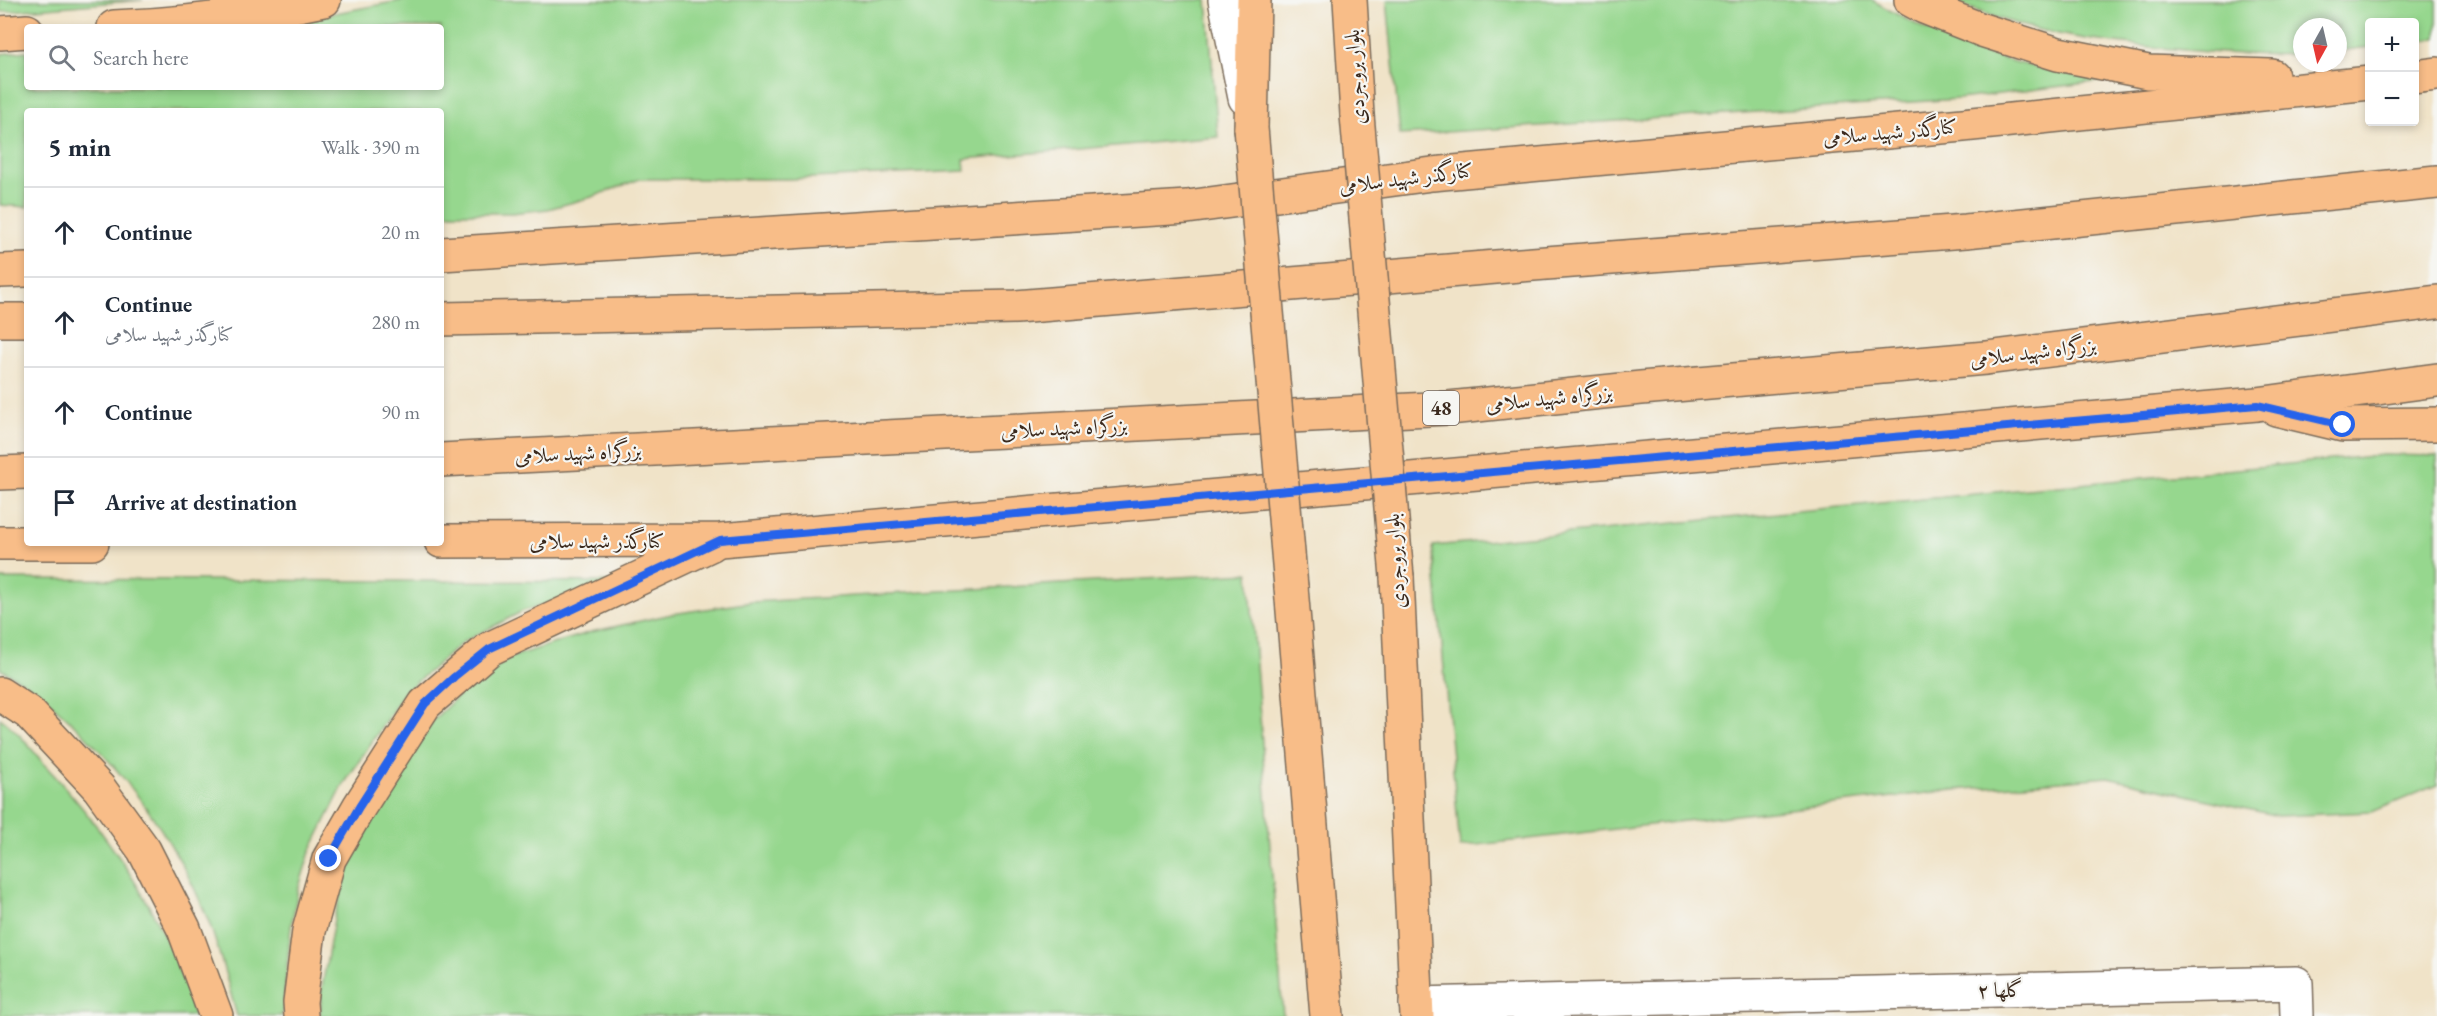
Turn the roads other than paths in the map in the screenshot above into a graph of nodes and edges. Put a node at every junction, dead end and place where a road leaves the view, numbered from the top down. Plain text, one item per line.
1 (324, 0) edge
2 (1226, 0) edge
3 (1254, 0) edge
4 (1350, 0) edge
5 (1911, 0) edge
6 (156, 24) edge
7 (24, 31) edge
8 (0, 33) edge
9 (2437, 74) edge
10 (2419, 76) edge
11 (2365, 81) edge
12 (2365, 82) edge
13 (1251, 128) junction
14 (2437, 182) edge
15 (444, 254) edge
16 (24, 270) edge
17 (0, 271) edge
18 (2437, 302) edge
19 (444, 319) edge
20 (0, 320) edge
21 (24, 320) edge
22 (2437, 380) edge
23 (2257, 405) junction
24 (2437, 424) edge
25 (444, 460) edge
26 (24, 472) edge
27 (0, 473) edge
28 (720, 540) junction
29 (444, 541) edge
30 (0, 543) edge
31 (24, 543) edge
32 (0, 694) edge
33 (1417, 1010) edge
34 (216, 1016) edge
35 (301, 1016) edge
36 (1327, 1016) edge
37 (2297, 1016) edge

1 - 6 main road
2 - 13 street
3 - 13 main road
4 - 33 main road, بلوار بروجردی, bridge
5 - 11 main road
7 - 8 main road
9 - 10 main road
12 - 15 main road, کنارگذر شهید سلامی
13 - 36 main road, bridge
14 - 19 main road
16 - 17 main road
18 - 25 main road, بزرگراه شهید سلامی / 48
20 - 21 main road
22 - 23 main road, کنارگذر شهید سلامی
23 - 24 main road
23 - 28 main road, کنارگذر شهید سلامی
26 - 27 main road
28 - 29 main road, کنارگذر شهید سلامی
28 - 35 main road
30 - 31 main road
32 - 34 main road
33 - 37 street, گلها ۲

